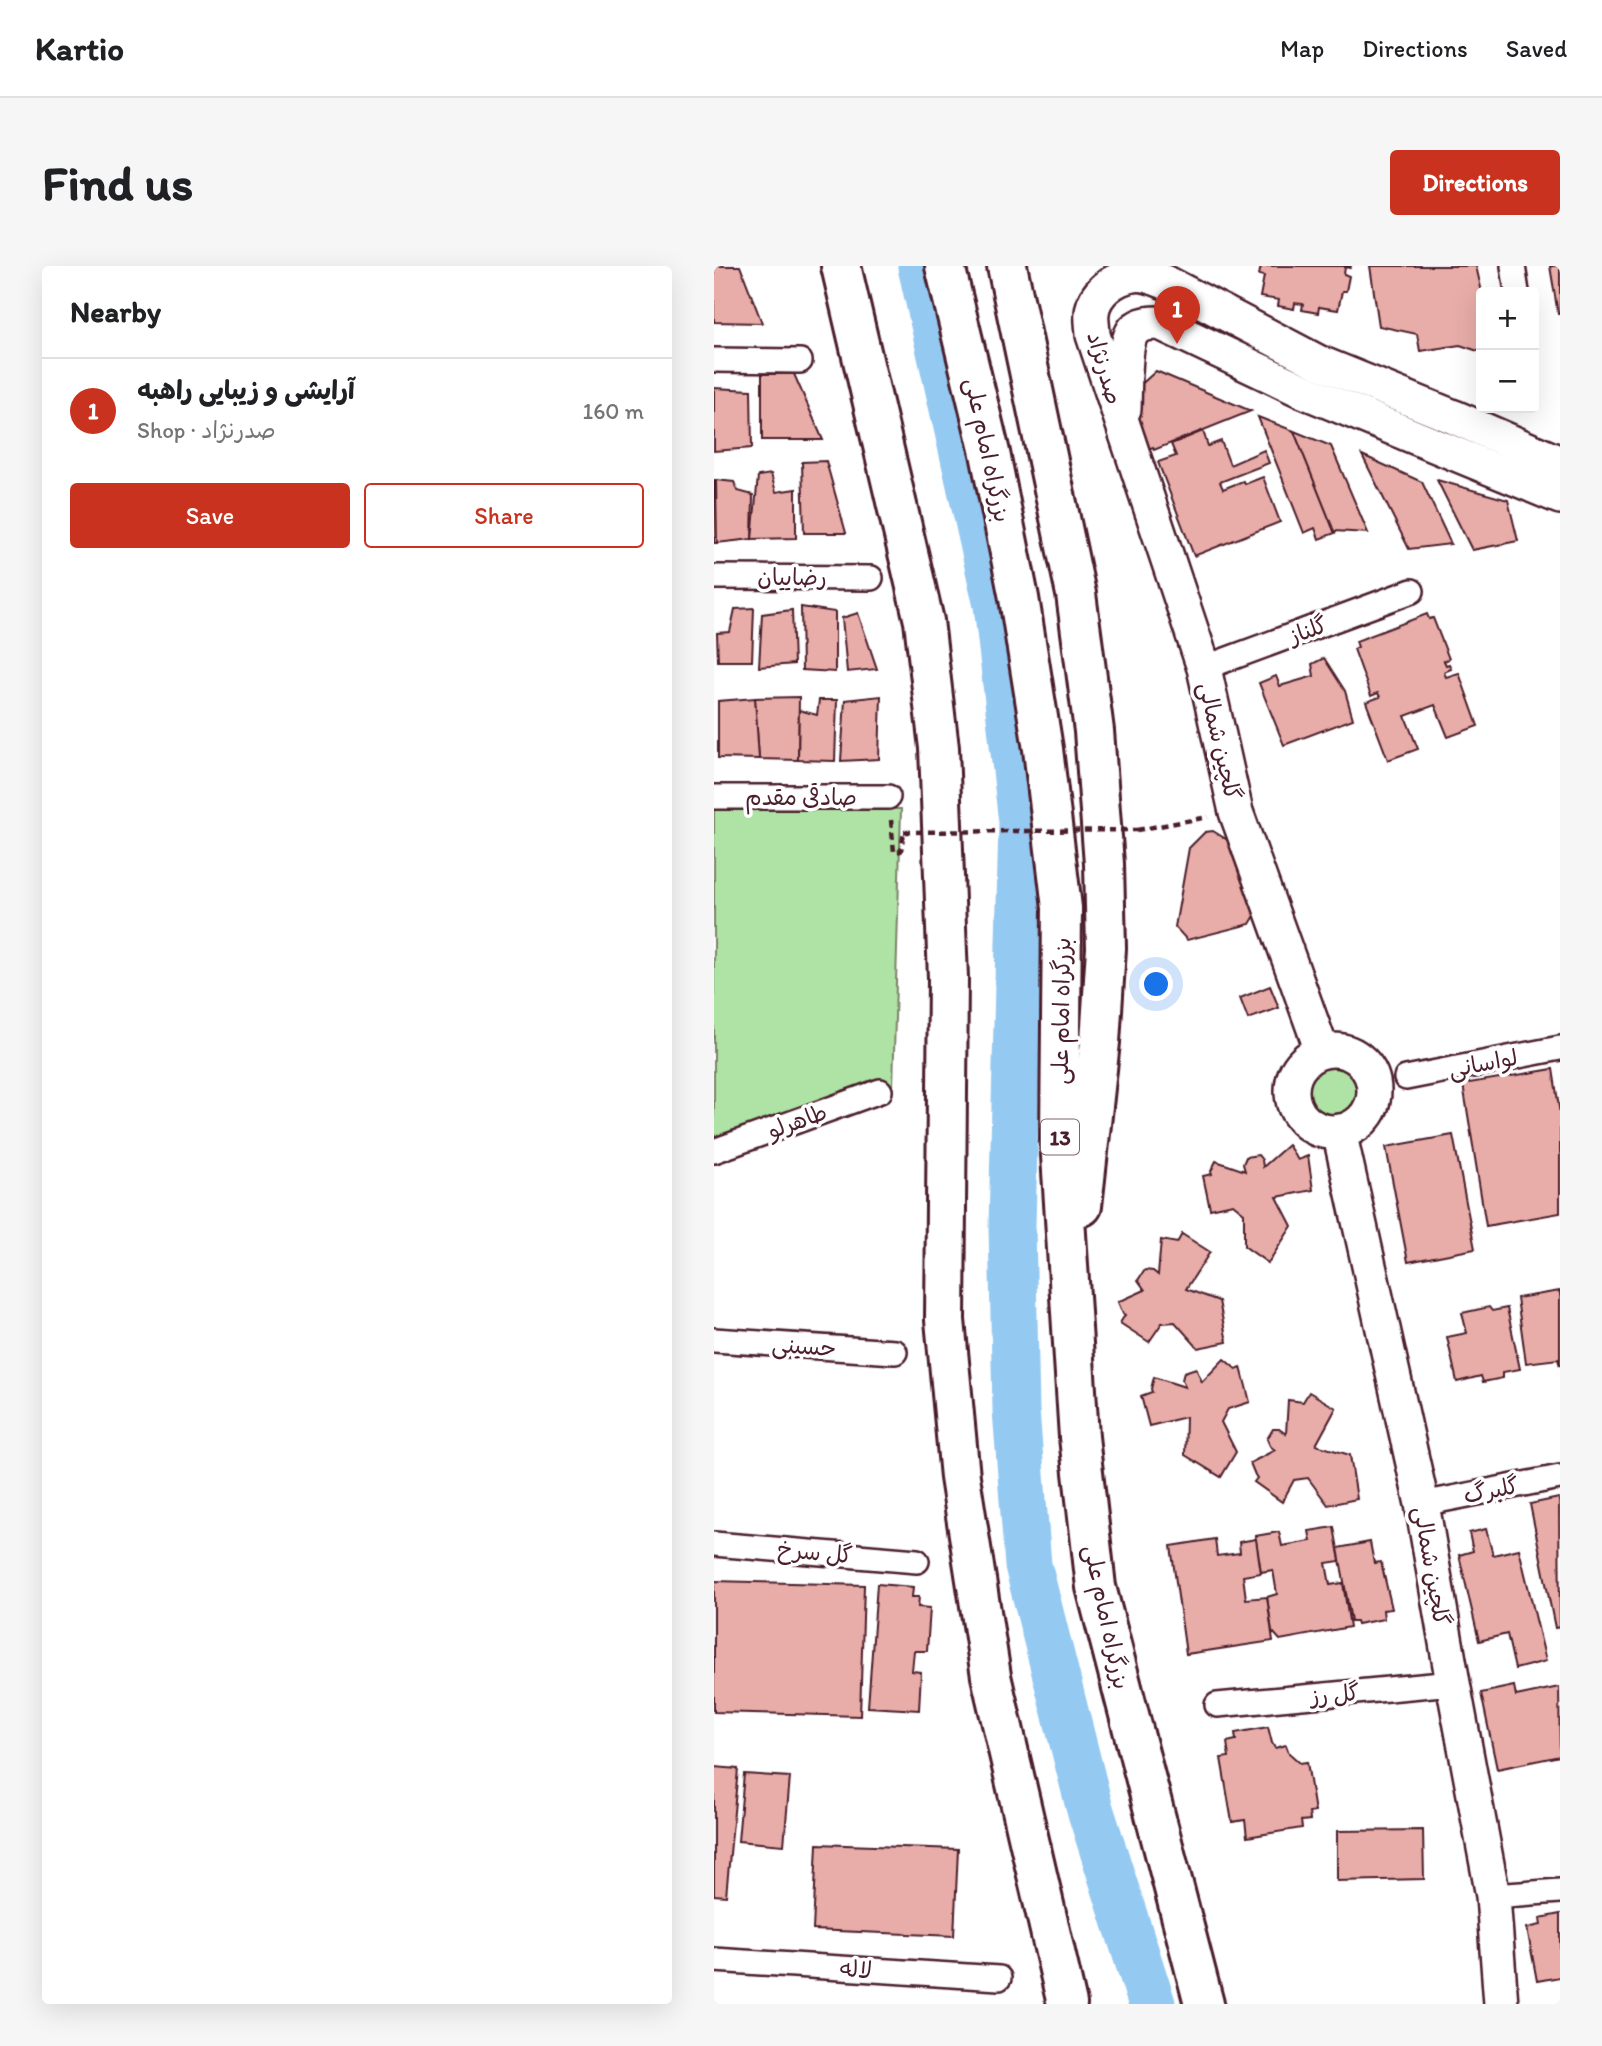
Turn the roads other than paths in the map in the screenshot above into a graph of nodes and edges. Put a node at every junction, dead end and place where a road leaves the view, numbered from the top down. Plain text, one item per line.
1 (841, 266) edge
2 (945, 266) edge
3 (1007, 266) edge
4 (1513, 266) edge
5 (1165, 274) edge
6 (1516, 287) edge
7 (1093, 335) junction
8 (1128, 344) junction
9 (714, 360) edge
10 (800, 361) dead end
11 (1123, 429) junction
12 (1560, 463) edge
13 (1560, 497) edge
14 (714, 576) edge
15 (871, 578) dead end
16 (1412, 592) dead end
17 (1204, 668) junction
18 (714, 797) edge
19 (888, 797) dead end
20 (1560, 1048) edge
21 (1322, 1051) junction
22 (1406, 1078) dead end
23 (880, 1091) dead end
24 (1339, 1131) junction
25 (714, 1151) edge
26 (1070, 1309) junction
27 (714, 1340) edge
28 (895, 1352) dead end
29 (1560, 1477) edge
30 (1422, 1504) junction
31 (714, 1544) edge
32 (917, 1561) dead end
33 (1452, 1683) junction
34 (1217, 1705) dead end
35 (1560, 1891) edge
36 (1493, 1896) junction
37 (714, 1960) edge
38 (999, 1979) dead end
39 (1067, 2004) edge
40 (1204, 2004) edge
41 (1501, 2004) edge

1 - 39 highway
2 - 26 highway, بزرگراه امام علی / 13
3 - 26 highway
4 - 6 street
5 - 7 main road, صدرنژاد
5 - 12 main road, صدرنژاد
7 - 8 main road
7 - 11 main road, صدرنژاد
8 - 11 main road, صدرنژاد
8 - 13 main road, صدرنژاد
9 - 10 street
11 - 17 main road, گلچین شمالی
14 - 15 street, رضاییان
16 - 17 street, گلناز
17 - 21 main road, گلچین شمالی
18 - 19 street, صادقی مقدم
20 - 22 street, لواسانی
21 - 24 main road
21 - 24 main road
23 - 25 street, طاهرلو
24 - 30 main road, گلچین شمالی
26 - 40 highway, بزرگراه امام علی / 13
27 - 28 street, حسینی
29 - 30 street, گلبرگ
30 - 33 main road, گلچین شمالی
31 - 32 street, گل سرخ
33 - 34 street, گل رز
33 - 36 main road, گلچین شمالی
35 - 36 street
36 - 41 main road, گلچین شمالی
37 - 38 street, لاله

